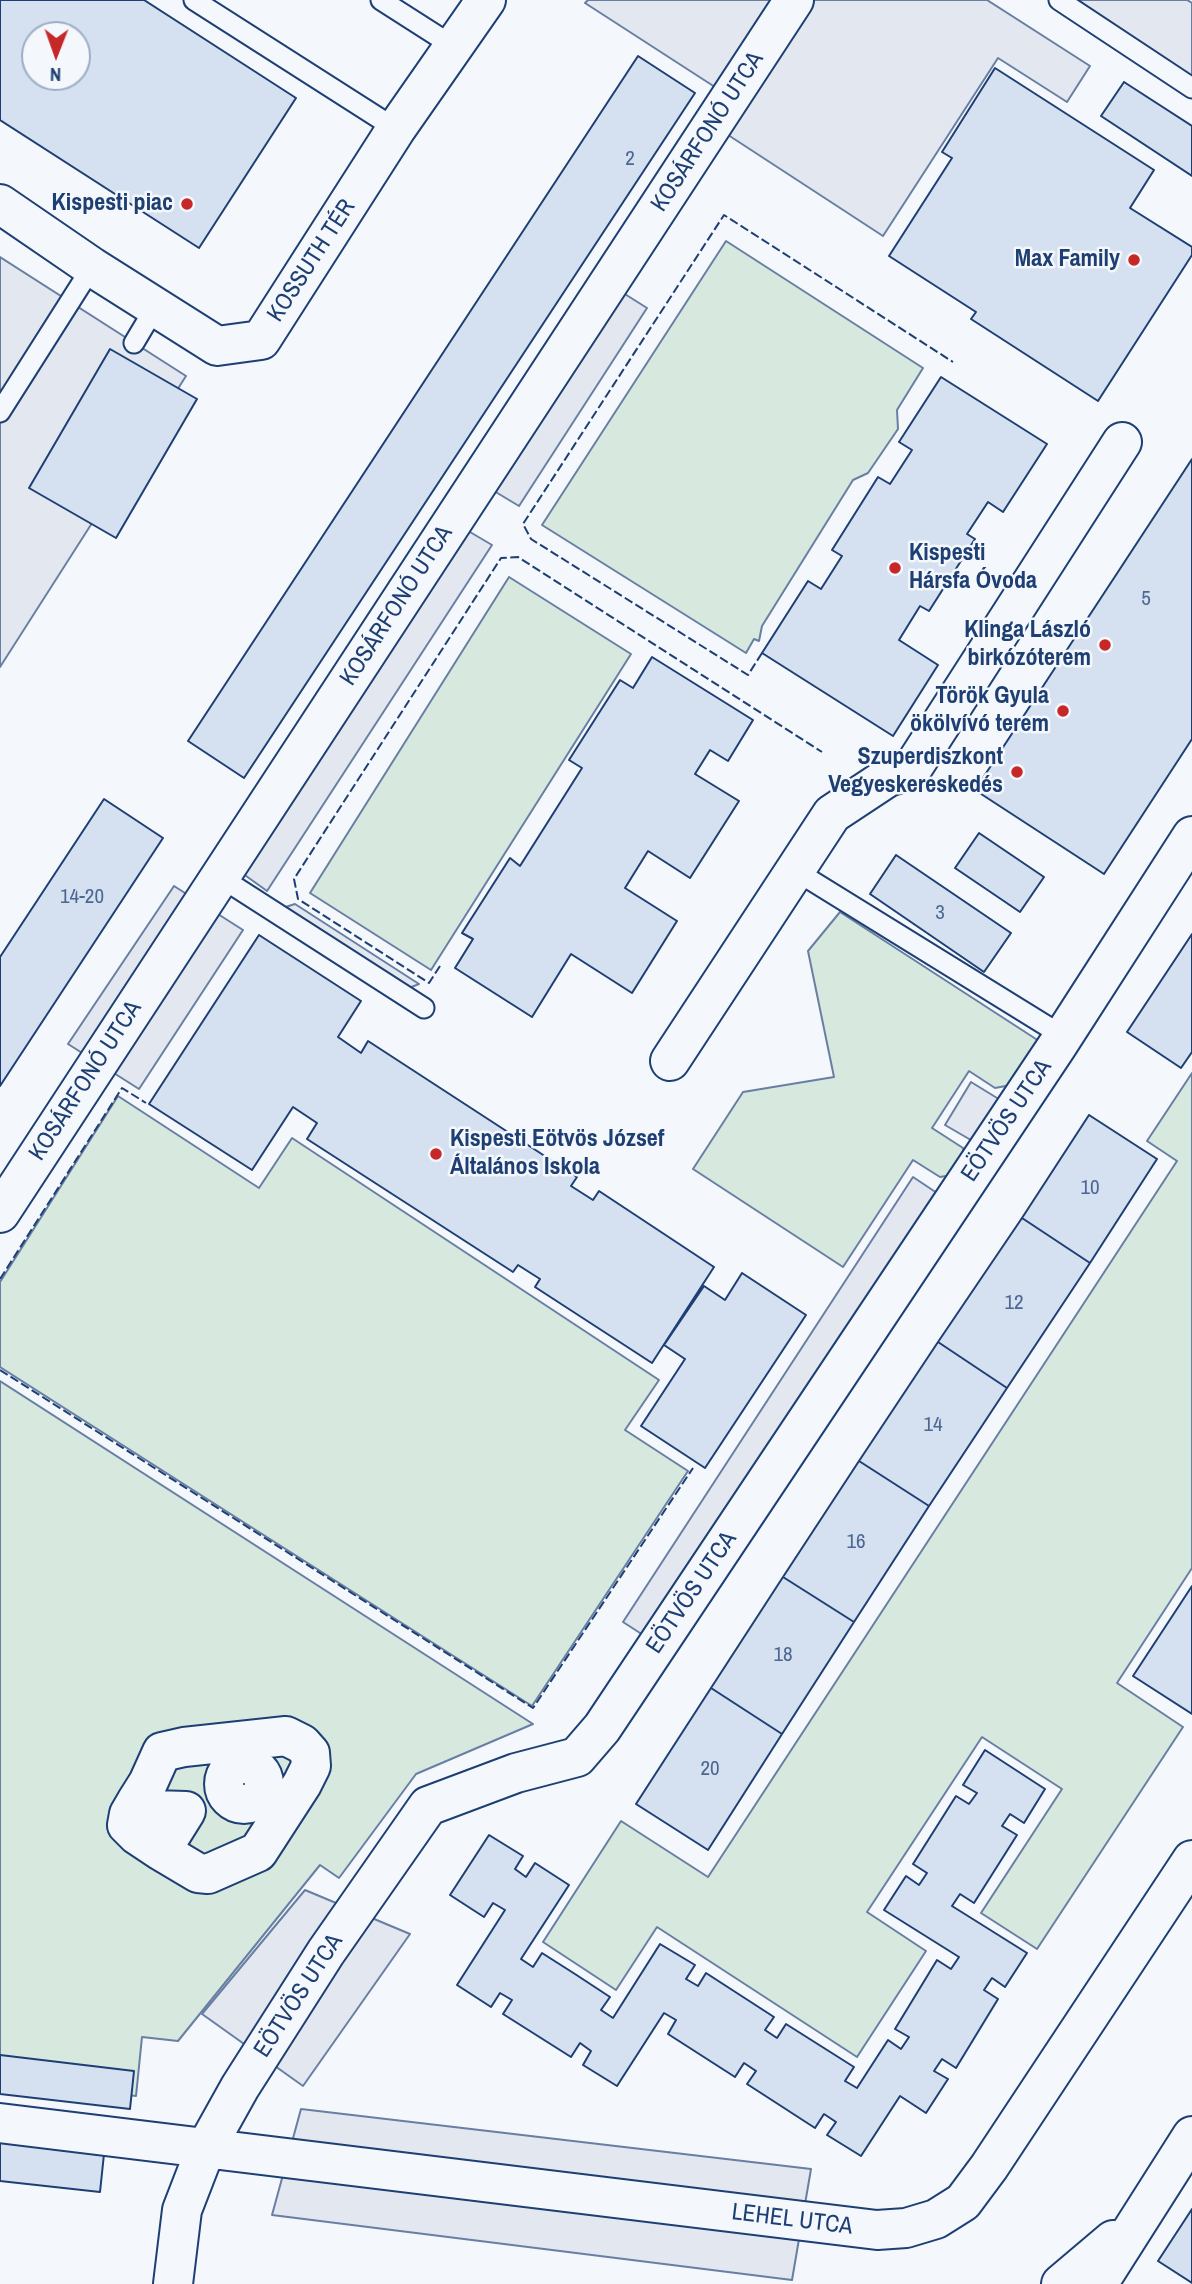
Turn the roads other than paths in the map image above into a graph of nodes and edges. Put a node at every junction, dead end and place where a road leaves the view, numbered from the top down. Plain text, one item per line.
1 (194, 0) edge
2 (381, 0) edge
3 (486, 0) edge
4 (794, 0) edge
5 (1059, 0) edge
6 (453, 46) junction
7 (1192, 88) edge
8 (396, 130) junction
9 (0, 205) edge
10 (92, 267) junction
11 (156, 306) junction
12 (134, 343) dead end
13 (0, 412) edge
14 (1122, 442) dead end
15 (1192, 836) edge
16 (796, 871) junction
17 (219, 877) junction
18 (424, 1008) dead end
19 (1063, 1036) junction
20 (670, 1062) dead end
21 (0, 1213) edge
22 (184, 1747) junction
23 (220, 1781) junction
24 (136, 1802) junction
25 (161, 1851) junction
26 (1192, 1860) edge
27 (0, 2123) edge
28 (1192, 2136) edge
29 (206, 2148) junction
30 (1138, 2218) junction
31 (173, 2284) edge
32 (1061, 2284) edge
33 (1098, 2284) edge

1 - 8 lane
2 - 6 lane
3 - 6 street, KOSSUTH TÉR
4 - 17 street, KOSÁRFONÓ UTCA
5 - 7 lane
6 - 8 street, KOSSUTH TÉR
8 - 11 street, KOSSUTH TÉR
9 - 10 street, KOSSUTH TÉR
10 - 11 street, KOSSUTH TÉR
10 - 13 lane
11 - 12 lane
14 - 16 street
15 - 19 street, EÖTVÖS UTCA
16 - 19 lane
16 - 20 street
17 - 18 lane
17 - 21 street, KOSÁRFONÓ UTCA
19 - 29 street, EÖTVÖS UTCA
22 - 23 street
22 - 23 street
22 - 24 street
23 - 24 street
23 - 25 street
23 - 25 street
24 - 25 street
26 - 29 street, LEHEL UTCA
27 - 29 street, LEHEL UTCA
28 - 30 street
29 - 31 street, EÖTVÖS UTCA
30 - 32 street
30 - 33 street

